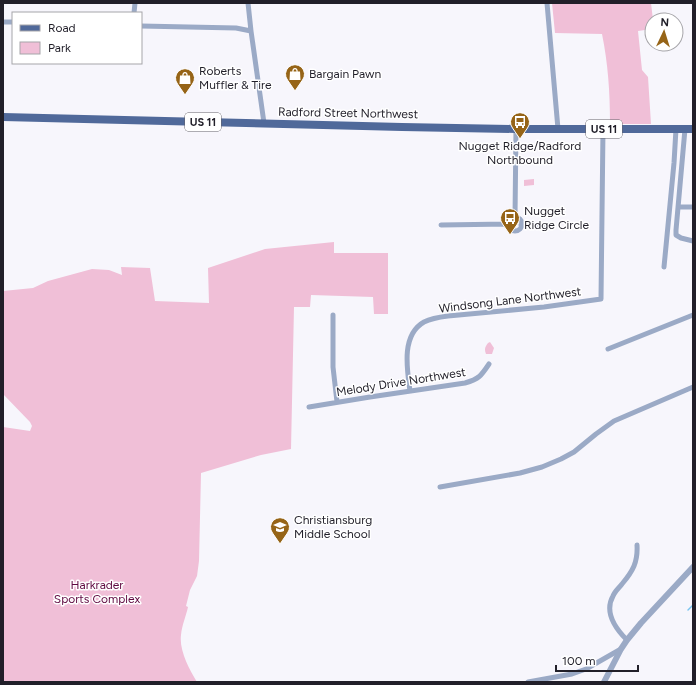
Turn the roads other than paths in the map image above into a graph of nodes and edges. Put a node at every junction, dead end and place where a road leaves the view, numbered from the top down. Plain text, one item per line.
1 (248, 3) edge
2 (547, 3) edge
3 (142, 26) edge
4 (251, 31) junction
5 (3, 116) edge
6 (264, 123) junction
7 (558, 128) junction
8 (516, 129) junction
9 (604, 129) junction
10 (685, 129) edge
11 (678, 207) junction
12 (693, 207) edge
13 (515, 217) junction
14 (508, 224) junction
15 (441, 225) dead end
16 (521, 225) junction
17 (552, 225) dead end
18 (693, 241) edge
19 (664, 267) dead end
20 (333, 315) dead end
21 (693, 315) edge
22 (608, 349) dead end
23 (489, 364) dead end
24 (693, 387) edge
25 (410, 391) junction
26 (337, 402) junction
27 (309, 407) dead end
28 (440, 487) dead end
29 (638, 545) dead end
30 (693, 567) edge
31 (627, 640) junction
32 (621, 649) junction
33 (528, 682) edge
34 (604, 682) edge

1 - 4 street
2 - 7 street
3 - 4 street
4 - 6 street
5 - 6 main road, Radford Street Northwest / US 11
6 - 8 main road, Radford Street Northwest / US 11
7 - 8 main road, Radford Street Northwest / US 11
7 - 9 main road, Radford Street Northwest / US 11
8 - 13 street
9 - 10 main road, Radford Street Northwest / US 11
9 - 25 street, Windsong Lane Northwest
10 - 11 street
10 - 19 street
11 - 12 street
11 - 18 street
13 - 14 street
13 - 16 street
14 - 15 street
14 - 16 street
16 - 17 street
20 - 26 street
21 - 22 street
23 - 25 street, Melody Drive Northwest
24 - 28 street
25 - 26 street, Melody Drive Northwest
26 - 27 street, Melody Drive Northwest
29 - 31 street
30 - 31 street
31 - 32 street
32 - 33 street
32 - 34 street

